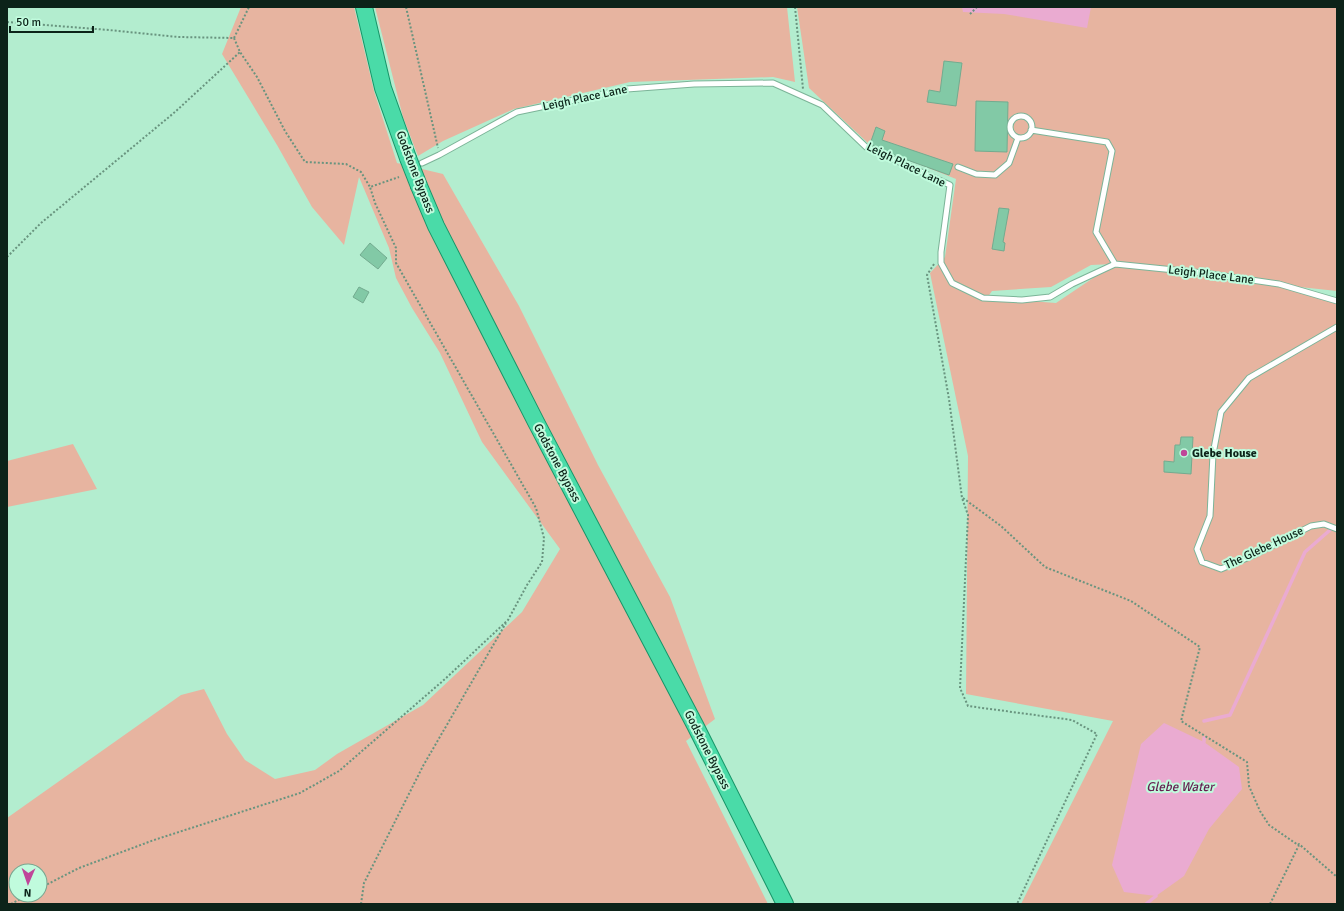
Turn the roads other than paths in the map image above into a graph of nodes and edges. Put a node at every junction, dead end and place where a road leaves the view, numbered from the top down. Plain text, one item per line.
1 (364, 7) edge
2 (1032, 130) junction
3 (1018, 138) junction
4 (415, 160) junction
5 (958, 168) dead end
6 (1115, 264) junction
7 (1337, 301) edge
8 (1337, 327) edge
9 (1337, 529) edge
10 (785, 904) edge

1 - 4 highway, Godstone Bypass
2 - 3 lane
2 - 3 lane
2 - 6 lane
3 - 5 lane
4 - 6 lane, Leigh Place Lane
4 - 10 highway, Godstone Bypass, bridge
6 - 7 lane, Leigh Place Lane
8 - 9 lane, The Glebe House

